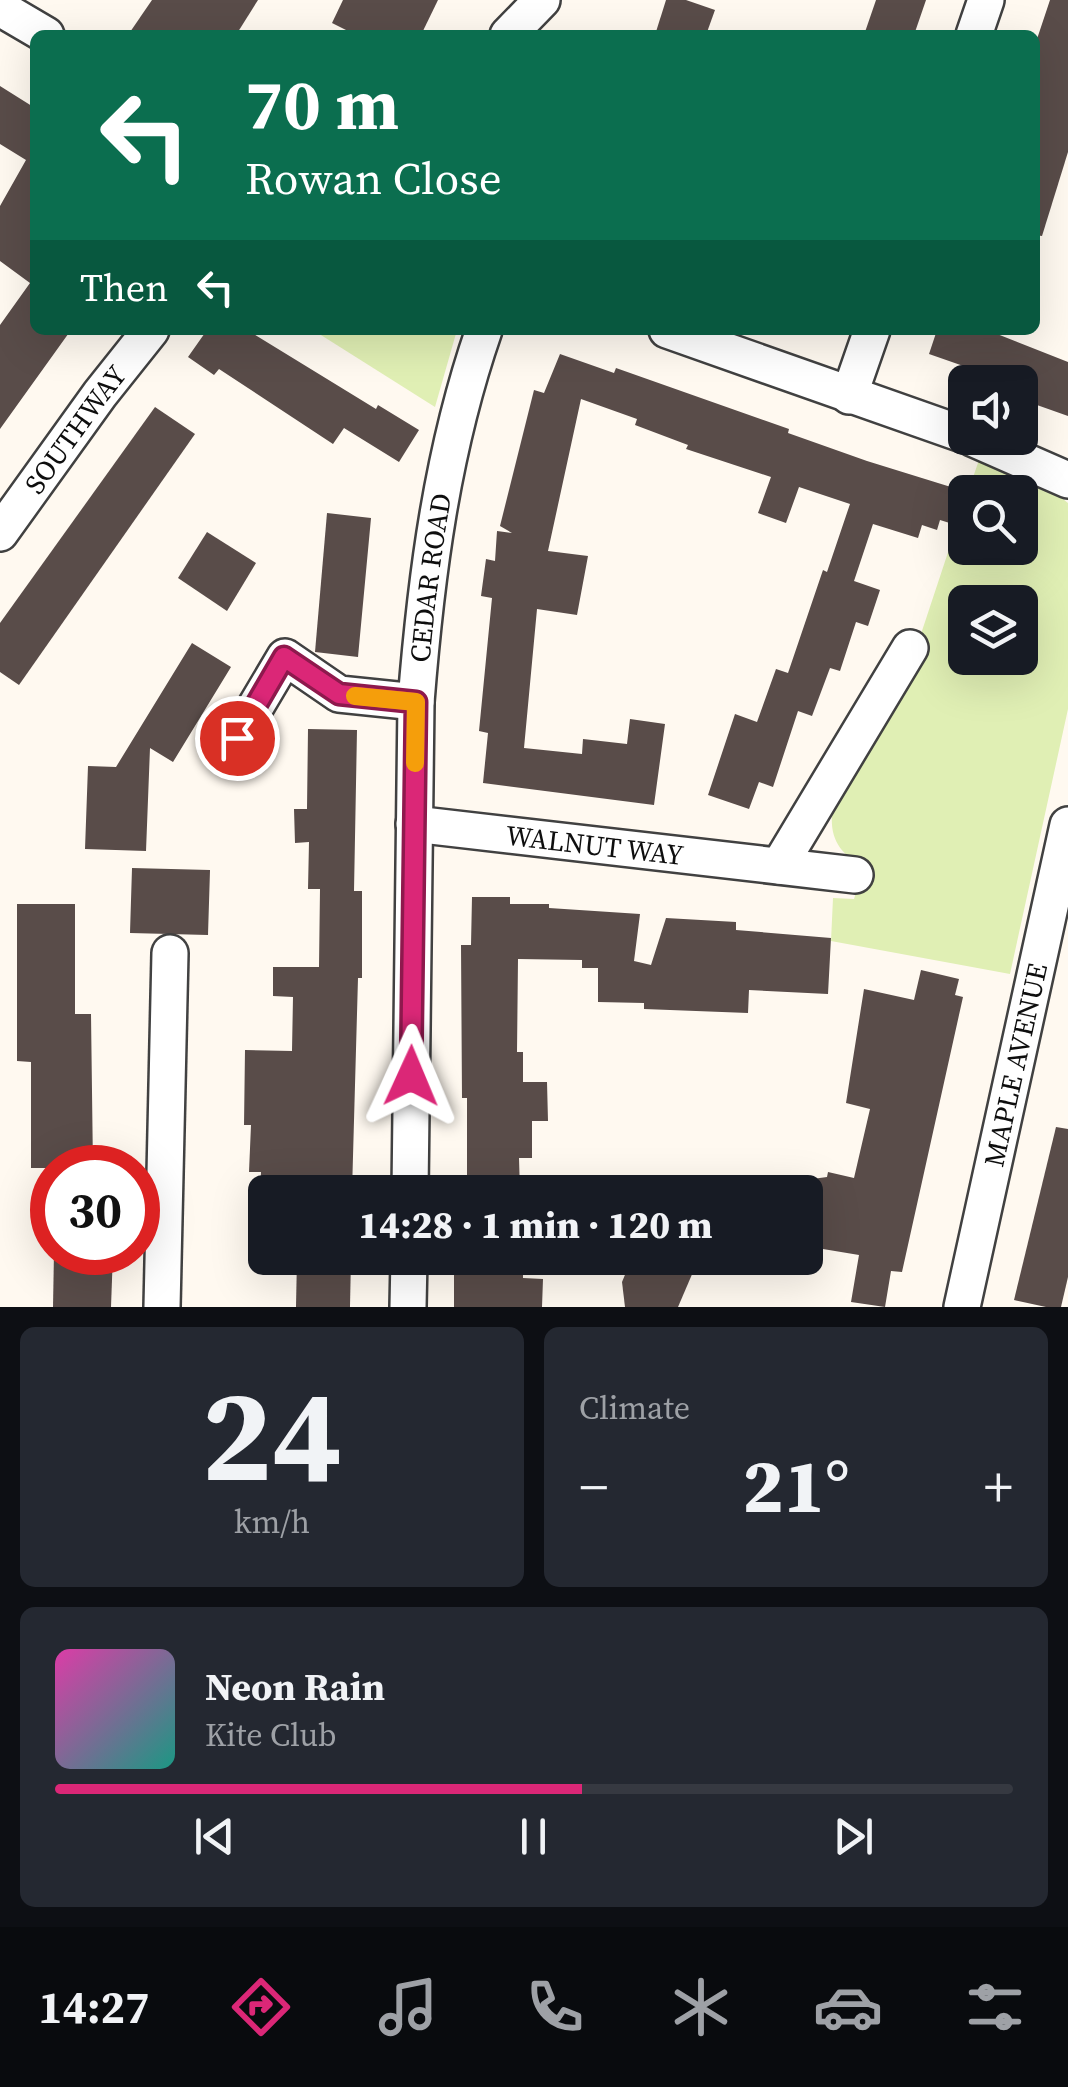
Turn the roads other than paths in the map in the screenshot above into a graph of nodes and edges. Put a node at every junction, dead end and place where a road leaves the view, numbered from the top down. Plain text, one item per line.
1 (542, 0) edge
2 (986, 0) edge
3 (0, 8) edge
4 (37, 30) edge
5 (513, 30) edge
6 (976, 30) edge
7 (147, 335) edge
8 (482, 335) edge
9 (681, 335) edge
10 (870, 335) edge
11 (849, 396) junction
12 (948, 429) edge
13 (1011, 455) edge
14 (1068, 480) edge
15 (0, 532) edge
16 (910, 648) dead end
17 (416, 702) junction
18 (237, 738) dead end
19 (414, 824) junction
20 (1068, 825) edge
21 (779, 866) junction
22 (855, 874) dead end
23 (170, 953) dead end
24 (410, 1175) edge
25 (409, 1275) edge
26 (162, 1307) edge
27 (408, 1307) edge
28 (962, 1307) edge

1 - 5 street
2 - 6 street
3 - 4 street
7 - 15 street, SOUTHWAY
8 - 17 street, CEDAR ROAD
9 - 11 street
10 - 11 street
11 - 12 street
13 - 14 street
16 - 21 street
17 - 18 street
17 - 19 street, CEDAR ROAD
19 - 21 street, WALNUT WAY
19 - 24 street, CEDAR ROAD
20 - 28 street, MAPLE AVENUE
21 - 22 street, WALNUT WAY
23 - 26 street
25 - 27 street

